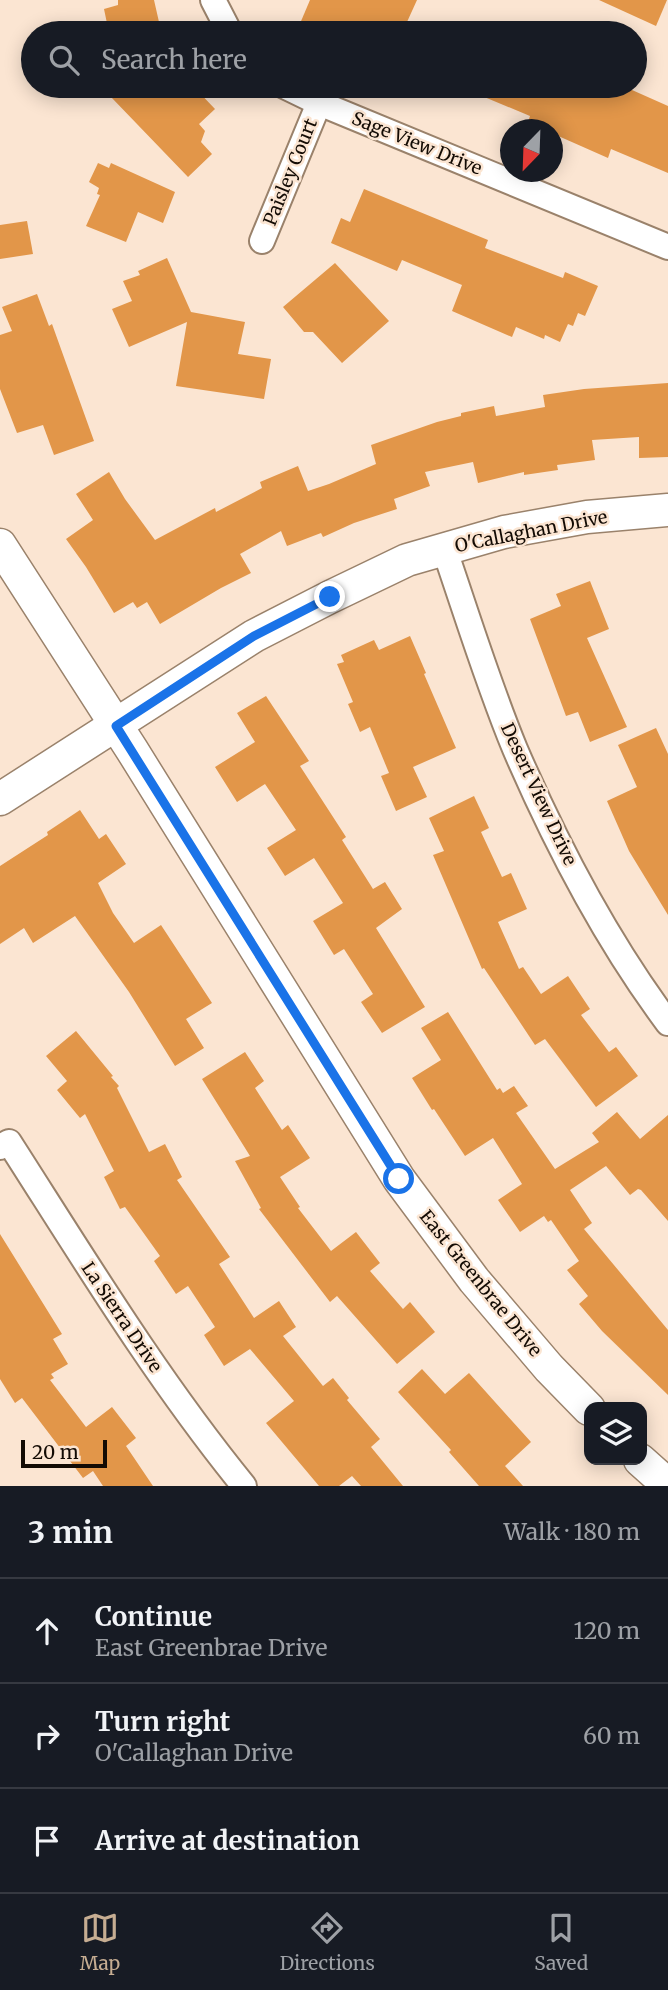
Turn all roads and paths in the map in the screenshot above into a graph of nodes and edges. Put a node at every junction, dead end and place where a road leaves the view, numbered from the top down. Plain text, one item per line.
1 (213, 0) edge
2 (224, 21) edge
3 (308, 98) edge
4 (318, 103) junction
5 (262, 241) dead end
6 (668, 247) edge
7 (668, 510) edge
8 (0, 545) edge
9 (444, 548) junction
10 (116, 726) junction
11 (0, 799) edge
12 (668, 1023) edge
13 (4, 1144) edge
14 (584, 1404) edge
15 (646, 1465) edge
16 (668, 1485) edge
17 (244, 1486) edge

1 - 2 street
3 - 4 street, Sage View Drive
4 - 5 street, Paisley Court
4 - 6 street, Sage View Drive
7 - 9 street, O'Callaghan Drive
8 - 10 street, East Greenbrae Drive
9 - 10 street, O'Callaghan Drive
9 - 12 street, Desert View Drive
10 - 11 street, O'Callaghan Drive
10 - 14 street, East Greenbrae Drive
13 - 17 street, La Sierra Drive
15 - 16 street

